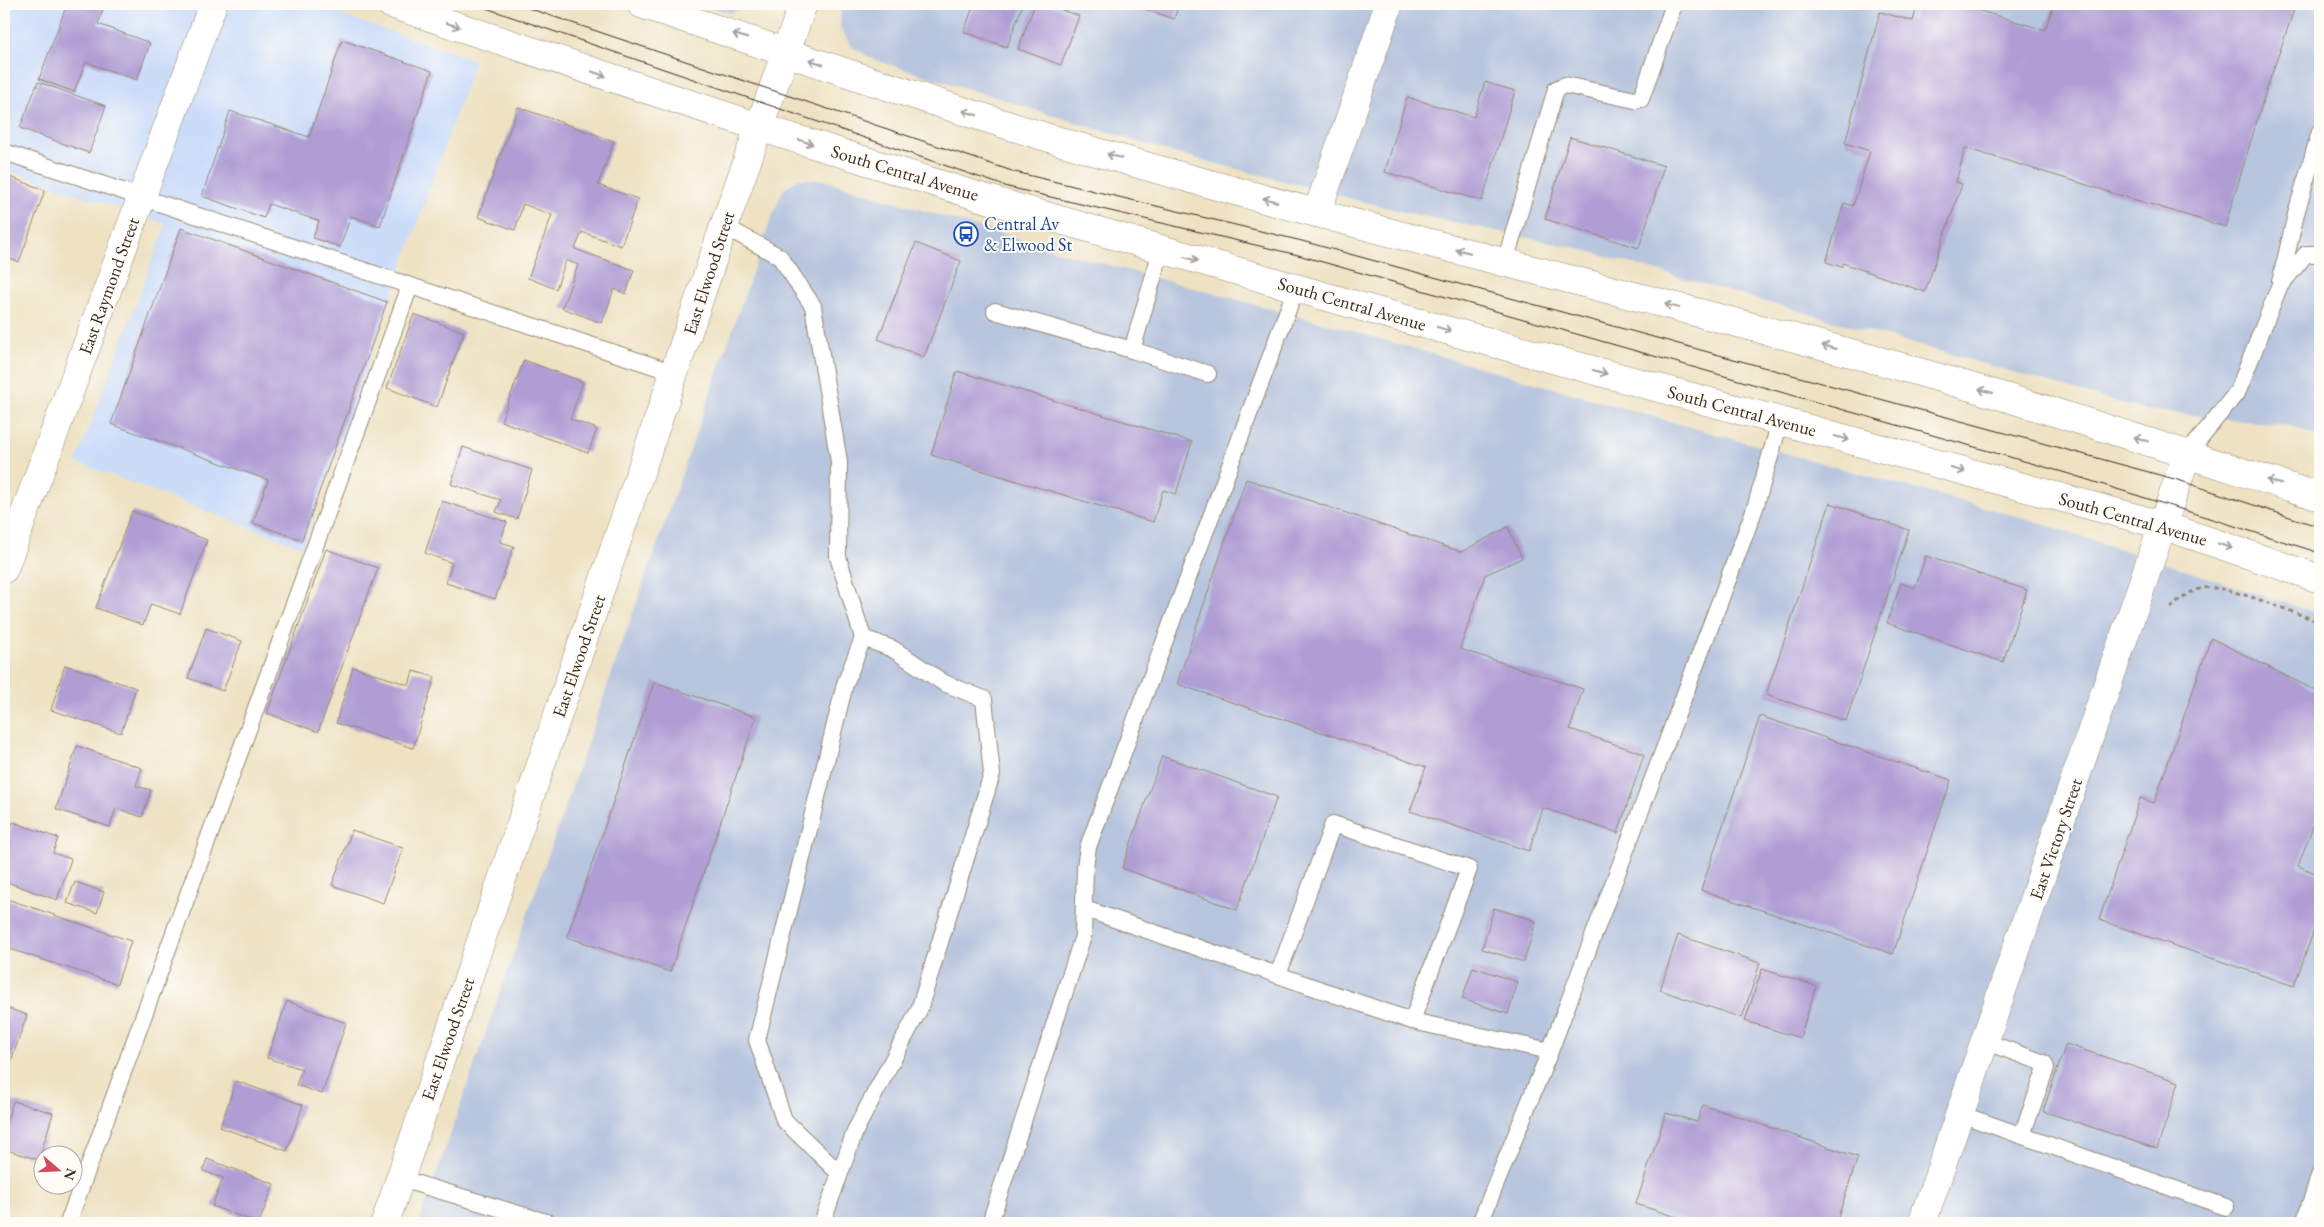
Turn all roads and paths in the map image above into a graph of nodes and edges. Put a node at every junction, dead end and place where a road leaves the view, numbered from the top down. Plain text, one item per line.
1 (213, 4) edge
2 (391, 4) edge
3 (641, 4) edge
4 (803, 4) edge
5 (1389, 4) edge
6 (1674, 4) edge
7 (786, 52) junction
8 (759, 127) junction
9 (2320, 132) edge
10 (4, 152) edge
11 (142, 198) junction
12 (1317, 213) junction
13 (724, 226) junction
14 (1161, 251) junction
15 (2320, 254) edge
16 (1505, 262) junction
17 (410, 286) junction
18 (2279, 287) junction
19 (1296, 288) junction
20 (995, 311) dead end
21 (1132, 350) junction
22 (675, 374) junction
23 (1208, 374) dead end
24 (1780, 422) junction
25 (2187, 454) junction
26 (2320, 497) edge
27 (2162, 525) junction
28 (4, 569) edge
29 (2320, 578) edge
30 (2133, 612) junction
31 (2320, 622) edge
32 (863, 638) junction
33 (1084, 909) junction
34 (1278, 975) junction
35 (1412, 1022) junction
36 (1986, 1042) junction
37 (1550, 1052) junction
38 (1960, 1114) junction
39 (2022, 1135) junction
40 (840, 1174) junction
41 (2320, 1174) edge
42 (400, 1179) junction
43 (2226, 1207) dead end
44 (68, 1223) edge
45 (386, 1223) edge
46 (549, 1223) edge
47 (822, 1223) edge
48 (990, 1223) edge
49 (1480, 1223) edge
50 (1922, 1223) edge
51 (2304, 1223) edge

1 - 11 main road, East Raymond Street
2 -> 8 main road, South Central Avenue
7 -> 3 main road
4 - 7 main road, East Elwood Street
5 - 12 main road
6 - 16 lane
7 - 8 main road, East Elwood Street
12 -> 7 main road
8 - 13 main road, East Elwood Street
8 -> 14 main road, South Central Avenue
9 - 18 lane
10 - 11 lane
11 - 17 lane
11 - 28 main road, East Raymond Street
16 -> 12 main road
13 - 22 main road, East Elwood Street
13 - 32 lane
14 -> 19 main road, South Central Avenue
14 - 21 lane
15 - 18 lane
25 -> 16 main road
17 - 22 lane
17 - 44 lane
18 - 25 lane
19 -> 24 main road, South Central Avenue
19 - 33 lane
20 - 21 lane
21 - 23 lane
22 - 42 main road, East Elwood Street
24 -> 27 main road, South Central Avenue
24 - 37 lane
26 -> 25 main road
25 - 27 main road, East Victory Street
27 -> 29 main road, South Central Avenue
27 - 30 main road, East Victory Street
30 - 31 path
30 - 36 main road, East Victory Street
32 - 40 lane
32 - 40 lane
33 - 34 lane
33 - 48 lane
34 - 35 lane
34 - 35 lane
35 - 37 lane
36 - 38 main road, East Victory Street
36 - 39 lane
37 - 49 lane
38 - 39 lane
38 - 50 main road, East Victory Street
39 - 43 lane
40 - 47 lane
41 - 51 lane
42 - 45 main road, East Elwood Street
42 - 46 lane

